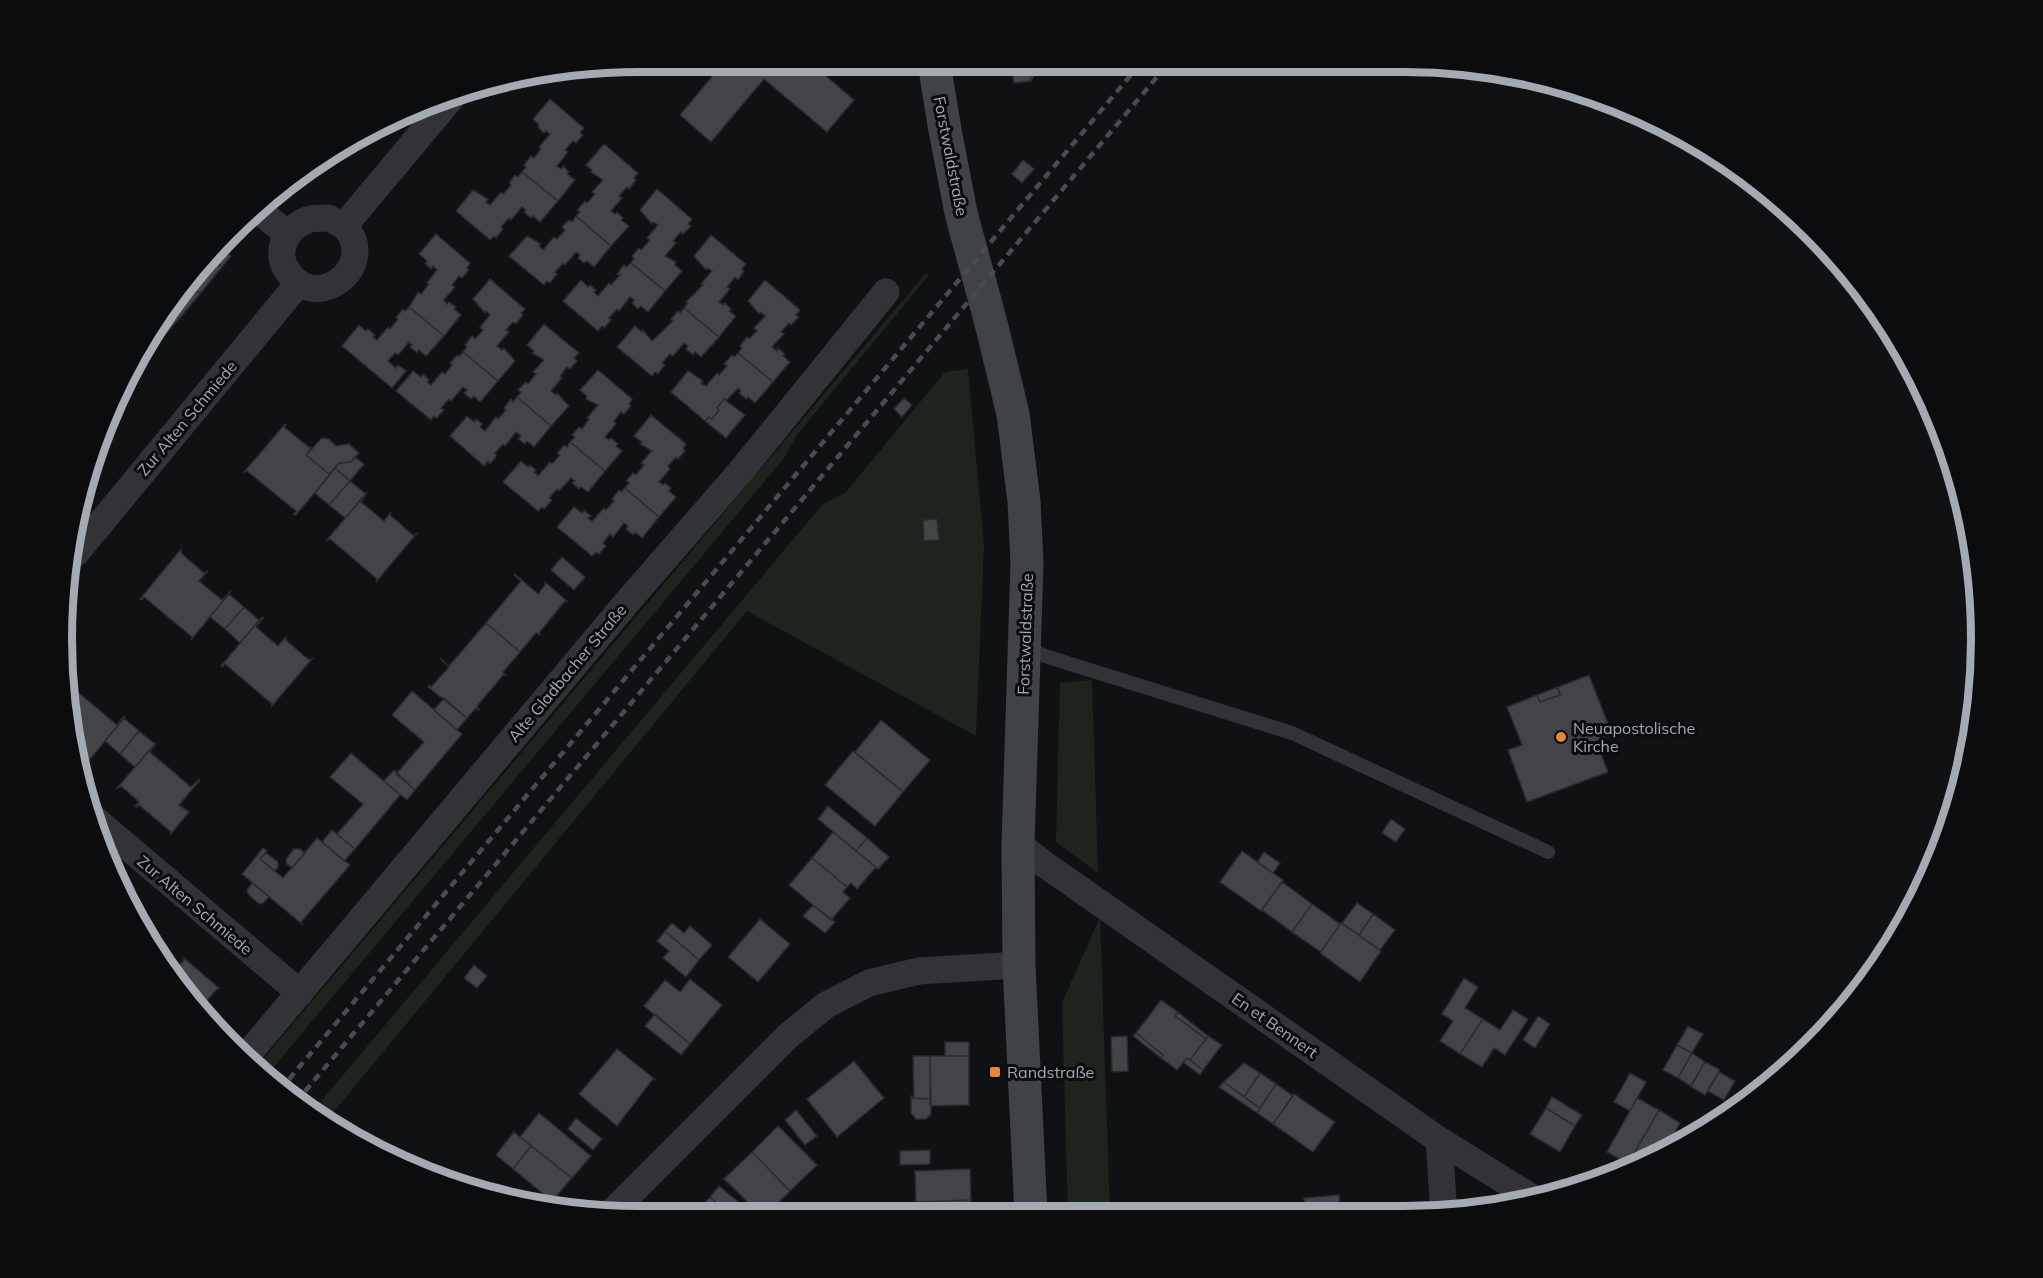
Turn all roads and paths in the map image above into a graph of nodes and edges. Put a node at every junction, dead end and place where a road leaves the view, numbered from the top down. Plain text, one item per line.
1 (935, 72) edge
2 (445, 107) edge
3 (263, 214) edge
4 (344, 226) junction
5 (287, 234) junction
6 (298, 284) junction
7 (886, 292) dead end
8 (80, 549) edge
9 (1025, 648) junction
10 (104, 827) edge
11 (1018, 844) junction
12 (1548, 852) dead end
13 (1019, 965) junction
14 (300, 993) junction
15 (250, 1051) edge
16 (1439, 1140) junction
17 (1525, 1193) edge
18 (619, 1205) edge
19 (1443, 1205) edge
20 (1031, 1206) edge

1 - 9 street, Forstwaldstraße
2 - 4 street
3 - 5 street
4 - 5 street
4 - 6 street
5 - 6 street
6 - 8 street, Zur Alten Schmiede
7 - 14 street, Alte Gladbacher Straße
9 - 11 street, Forstwaldstraße
9 - 12 lane
10 - 14 street, Zur Alten Schmiede
11 - 13 street, Forstwaldstraße
11 - 16 street, En et Bennert
13 - 18 street
13 - 20 street, Forstwaldstraße
14 - 15 street, Alte Gladbacher Straße
16 - 17 street, En et Bennert
16 - 19 street

